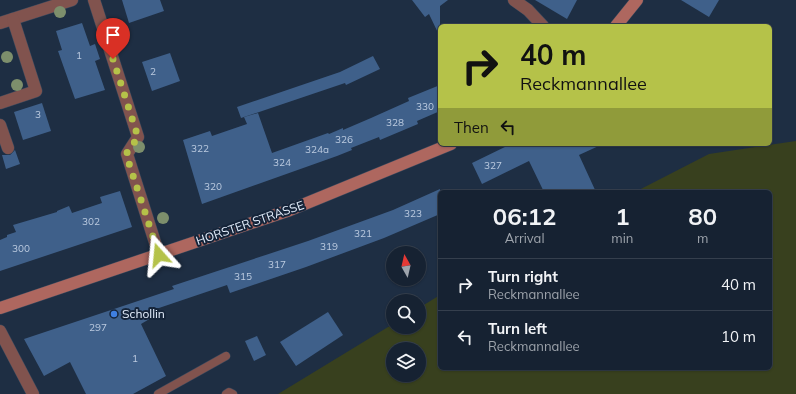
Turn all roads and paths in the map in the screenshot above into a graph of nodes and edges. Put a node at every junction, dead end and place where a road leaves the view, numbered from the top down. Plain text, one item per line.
1 (72, 0) edge
2 (94, 0) edge
3 (514, 0) edge
4 (637, 0) edge
5 (12, 19) junction
6 (0, 23) edge
7 (541, 24) edge
8 (618, 24) edge
9 (0, 103) edge
10 (0, 125) edge
11 (446, 146) edge
12 (8, 148) dead end
13 (159, 255) junction
14 (0, 308) edge
15 (0, 330) edge
16 (226, 356) dead end
17 (33, 394) edge
18 (158, 394) edge
19 (226, 394) edge
20 (233, 394) edge

1 - 5 street
2 - 13 street
3 - 7 street
4 - 8 main road
5 - 6 street
5 - 9 street
10 - 12 street
11 - 13 main road, HORSTER STRASSE
13 - 14 main road, HORSTER STRASSE
15 - 17 street
16 - 18 lane
19 - 20 lane

